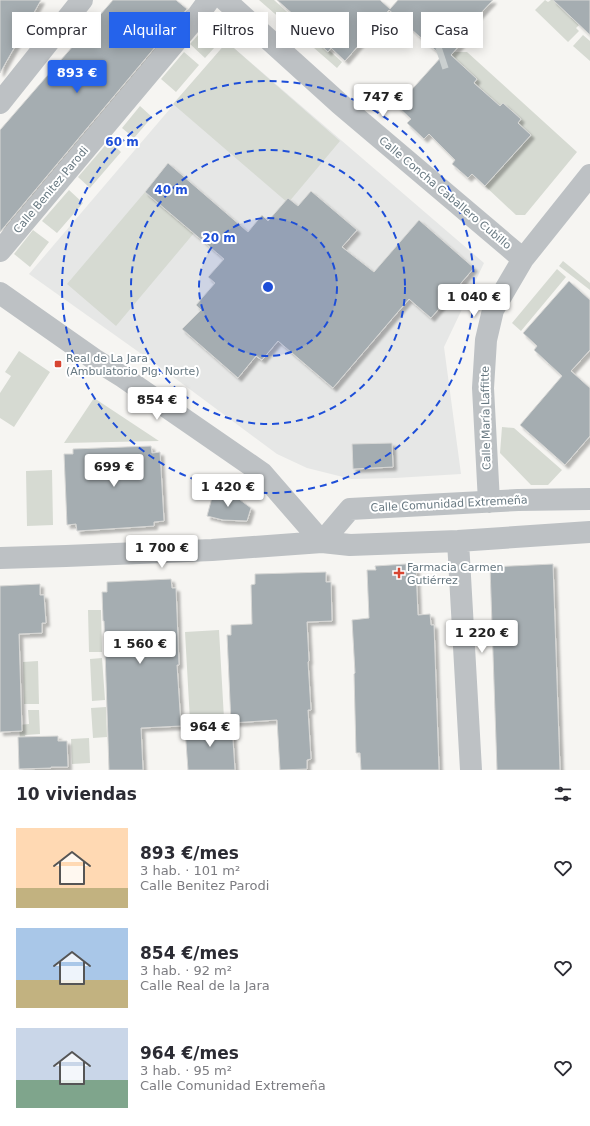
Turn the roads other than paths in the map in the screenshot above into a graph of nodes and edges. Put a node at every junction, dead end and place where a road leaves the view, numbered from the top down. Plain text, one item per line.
1 (82, 0) edge
2 (209, 0) edge
3 (225, 0) edge
4 (0, 103) edge
5 (590, 175) edge
6 (0, 251) edge
7 (522, 259) junction
8 (0, 293) edge
9 (590, 499) edge
10 (489, 502) junction
11 (590, 532) edge
12 (458, 541) junction
13 (322, 542) junction
14 (0, 558) edge
15 (471, 770) edge

1 - 4 street
2 - 6 street, Calle Benitez Parodi
3 - 7 street, Calle Concha Caballero Cubillo
5 - 7 street, Calle María Laffitte
7 - 10 street, Calle María Laffitte
8 - 13 street
9 - 10 street, Calle Comunidad Extremeña
10 - 13 street, Calle Comunidad Extremeña
11 - 12 street
12 - 13 street
12 - 15 street
13 - 14 street

